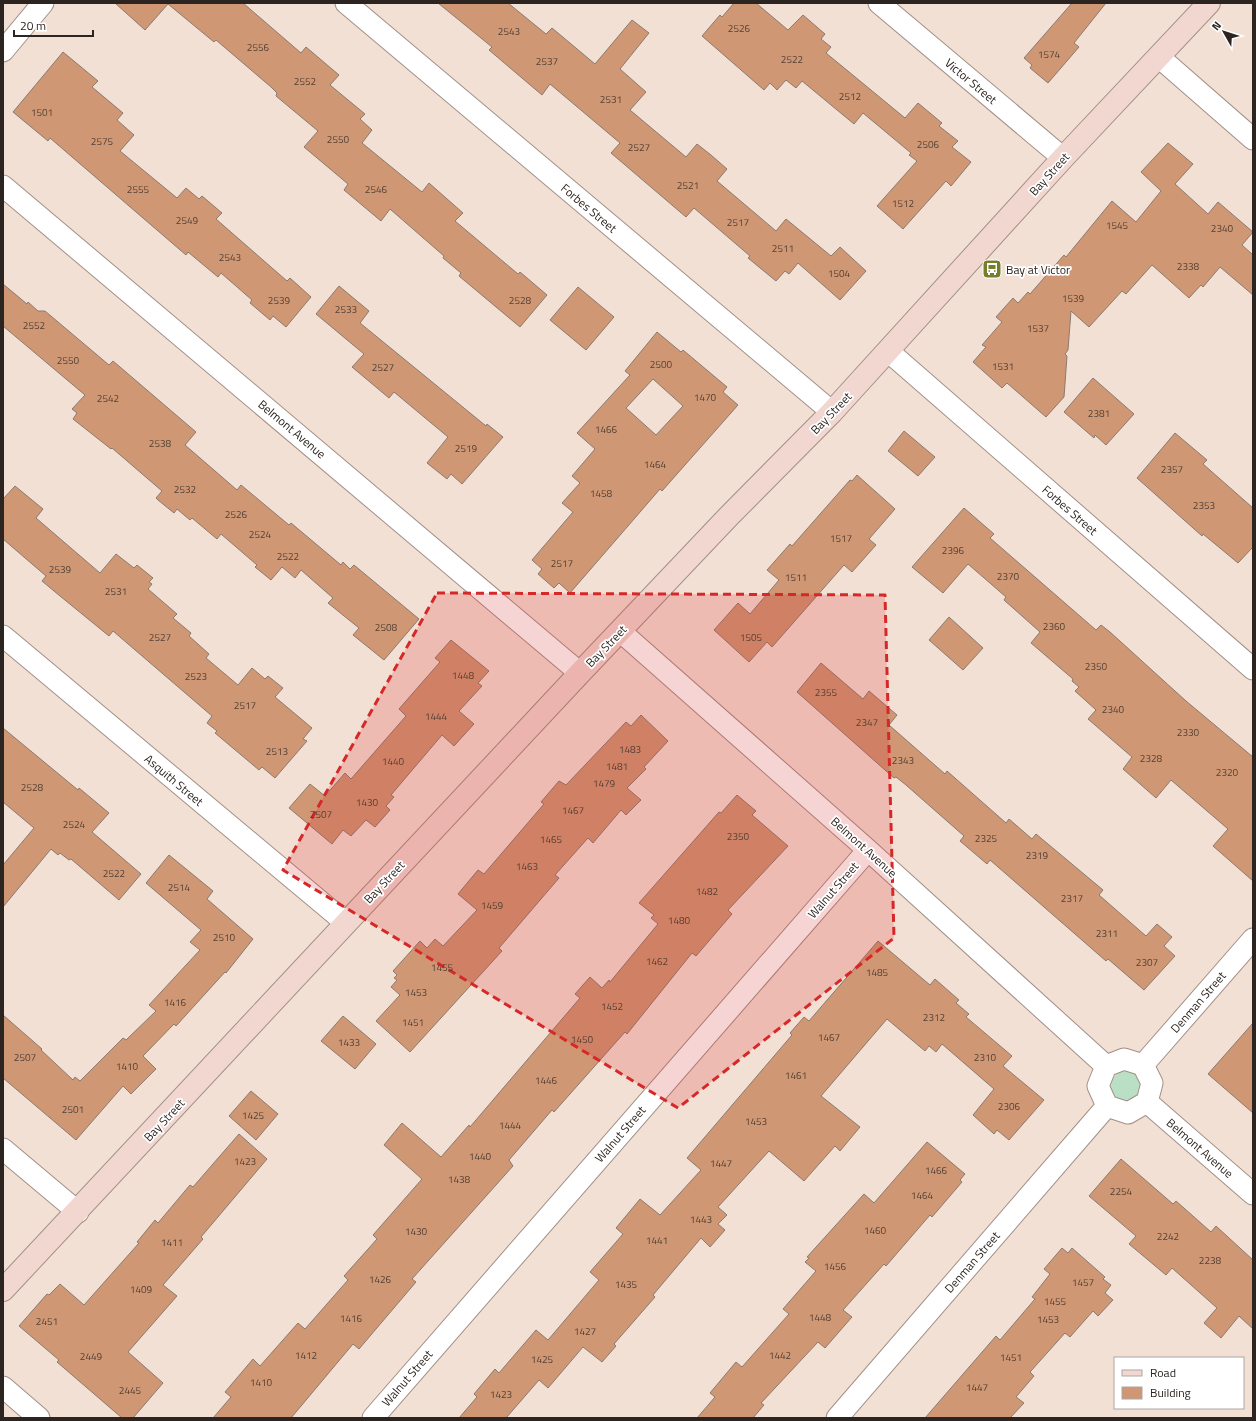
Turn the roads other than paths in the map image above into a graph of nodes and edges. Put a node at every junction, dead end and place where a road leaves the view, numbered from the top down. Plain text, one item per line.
1 (43, 3) edge
2 (346, 3) edge
3 (879, 3) edge
4 (1210, 3) edge
5 (3, 51) edge
6 (1159, 57) junction
7 (1253, 139) edge
8 (1063, 158) junction
9 (3, 186) edge
10 (888, 351) junction
11 (832, 412) junction
12 (620, 631) junction
13 (3, 636) edge
14 (1253, 669) edge
15 (580, 673) junction
16 (868, 850) junction
17 (346, 923) junction
18 (1253, 939) edge
19 (1143, 1065) junction
20 (1106, 1066) junction
21 (1147, 1102) junction
22 (1107, 1106) junction
23 (3, 1149) edge
24 (1253, 1194) edge
25 (78, 1212) junction
26 (3, 1290) edge
27 (3, 1387) edge
28 (39, 1418) edge
29 (373, 1418) edge
30 (837, 1418) edge

1 - 5 street
2 - 11 street, Forbes Street
3 - 8 street, Victor Street
4 - 6 main road, Bay Street
6 - 7 street
6 - 8 main road, Bay Street
8 - 10 main road, Bay Street
9 - 15 street, Belmont Avenue
10 - 11 main road, Bay Street
10 - 14 street, Forbes Street
11 - 12 main road, Bay Street
12 - 15 main road, Bay Street
12 - 16 street, Belmont Avenue
13 - 17 street, Asquith Street
15 - 17 main road, Bay Street
16 - 20 street, Belmont Avenue
16 - 29 street, Walnut Street
17 - 25 main road, Bay Street
18 - 19 street, Denman Street
19 - 20 street
19 - 21 street
20 - 22 street
21 - 22 street
21 - 24 street, Belmont Avenue
22 - 30 street, Denman Street
23 - 25 street
25 - 26 main road, Bay Street
27 - 28 street

